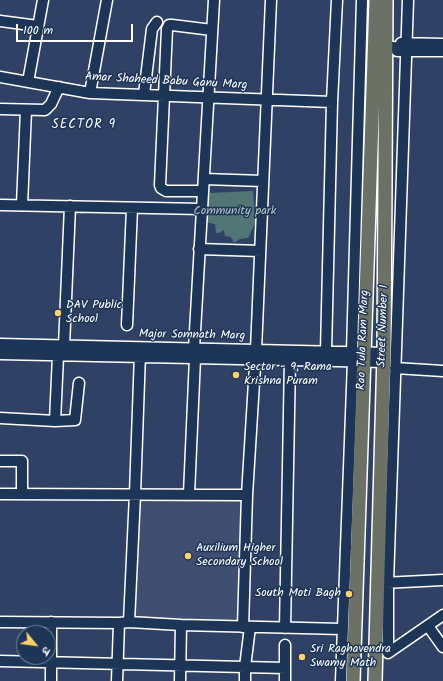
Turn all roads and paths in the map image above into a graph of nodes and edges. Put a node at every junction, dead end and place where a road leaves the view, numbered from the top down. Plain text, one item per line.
1 (43, 0) edge
2 (107, 0) edge
3 (214, 0) edge
4 (271, 0) edge
5 (337, 0) edge
6 (362, 0) edge
7 (376, 0) edge
8 (386, 0) edge
9 (408, 0) edge
10 (0, 21) edge
11 (157, 22) dead end
12 (38, 26) junction
13 (212, 30) junction
14 (389, 47) junction
15 (407, 47) junction
16 (442, 48) edge
17 (0, 77) edge
18 (28, 82) junction
19 (59, 87) junction
20 (90, 92) junction
21 (144, 94) junction
22 (164, 95) junction
23 (208, 97) junction
24 (266, 100) junction
25 (332, 102) junction
26 (0, 109) edge
27 (26, 110) junction
28 (204, 179) junction
29 (263, 181) junction
30 (203, 190) junction
31 (0, 205) edge
32 (22, 205) junction
33 (70, 206) junction
34 (132, 208) junction
35 (202, 209) junction
36 (199, 249) junction
37 (260, 251) junction
38 (127, 325) dead end
39 (126, 337) dead end
40 (0, 344) edge
41 (64, 346) junction
42 (126, 348) junction
43 (326, 351) junction
44 (140, 353) junction
45 (0, 354) edge
46 (194, 354) junction
47 (255, 354) junction
48 (58, 356) junction
49 (358, 356) junction
50 (290, 360) junction
51 (388, 361) junction
52 (443, 371) edge
53 (79, 383) dead end
54 (0, 418) edge
55 (55, 421) junction
56 (0, 461) edge
57 (0, 494) edge
58 (22, 494) junction
59 (135, 494) junction
60 (189, 494) junction
61 (247, 495) junction
62 (443, 580) edge
63 (383, 583) junction
64 (443, 615) edge
65 (0, 622) edge
66 (51, 622) joint
67 (124, 623) junction
68 (181, 625) junction
69 (428, 626) junction
70 (246, 627) junction
71 (285, 628) junction
72 (342, 629) junction
73 (285, 645) dead end
74 (443, 647) edge
75 (0, 661) edge
76 (16, 661) edge
77 (56, 662) edge
78 (117, 664) junction
79 (51, 665) edge
80 (180, 665) junction
81 (245, 667) junction
82 (285, 668) junction
83 (51, 681) edge
84 (117, 681) edge
85 (180, 681) edge
86 (245, 681) edge
87 (285, 681) edge
88 (341, 681) edge
89 (353, 681) edge
90 (375, 681) edge

1 - 12 street
2 - 20 street
3 - 13 street
4 - 24 street
5 - 25 street
6 - 49 street
7 - 49 main road, Rao Tula Ram Marg
8 - 14 main road, Rao Tula Ram Marg
9 - 15 street, Street Number 1
10 - 12 street
11 - 21 street
12 - 18 street
13 - 22 street
13 - 23 street
14 - 15 street
14 - 51 main road, Rao Tula Ram Marg
15 - 16 street
15 - 51 street, Street Number 1
17 - 18 street, Amar Shaheed Babu Ganu Marg
18 - 19 street, Amar Shaheed Babu Ganu Marg
19 - 20 street, Amar Shaheed Babu Ganu Marg
19 - 27 street
20 - 21 street, Amar Shaheed Babu Ganu Marg
21 - 22 street, Amar Shaheed Babu Ganu Marg
22 - 23 street, Amar Shaheed Babu Ganu Marg
22 - 30 street
23 - 24 street, Amar Shaheed Babu Ganu Marg
23 - 28 street
24 - 25 street, Amar Shaheed Babu Ganu Marg
24 - 29 street
25 - 43 street
26 - 27 street
27 - 32 street
28 - 29 street
28 - 30 street
29 - 37 street
30 - 35 street
31 - 32 street
32 - 33 street
33 - 34 street
33 - 41 street
34 - 35 street
34 - 38 street
35 - 36 street
36 - 37 street
36 - 46 street
37 - 47 street
39 - 42 street
40 - 41 street, Major Somnath Marg
41 - 42 street, Major Somnath Marg
42 - 44 street, Major Somnath Marg
43 - 47 street, Major Somnath Marg
43 - 49 street, Major Somnath Marg
44 - 46 street, Major Somnath Marg
44 - 48 street, Major Somnath Marg
44 - 59 street
45 - 48 street, Major Somnath Marg
46 - 47 street, Major Somnath Marg
46 - 60 street
47 - 50 street, Major Somnath Marg
47 - 61 street
48 - 55 street
49 - 50 street, Major Somnath Marg
49 - 51 street, Major Somnath Marg
49 - 72 street
49 - 89 main road, Rao Tula Ram Marg
50 - 71 street
51 - 52 street, Major Somnath Marg
51 - 63 main road, Rao Tula Ram Marg
53 - 55 street
54 - 55 street
56 - 58 street
57 - 58 street
58 - 59 street
59 - 60 street
59 - 67 street
60 - 61 street
61 - 70 street
62 - 63 street
63 - 69 street
63 - 90 main road, Rao Tula Ram Marg
64 - 69 street
65 - 66 street
66 - 67 street
67 - 68 street
67 - 78 street
68 - 70 street
68 - 80 street
69 - 74 street
70 - 71 street
70 - 81 street
71 - 72 street
72 - 88 street
73 - 82 street
75 - 76 street
77 - 78 street
78 - 80 street
78 - 84 street
79 - 83 street
80 - 81 street
80 - 85 street
81 - 82 street
81 - 86 street
82 - 87 street

